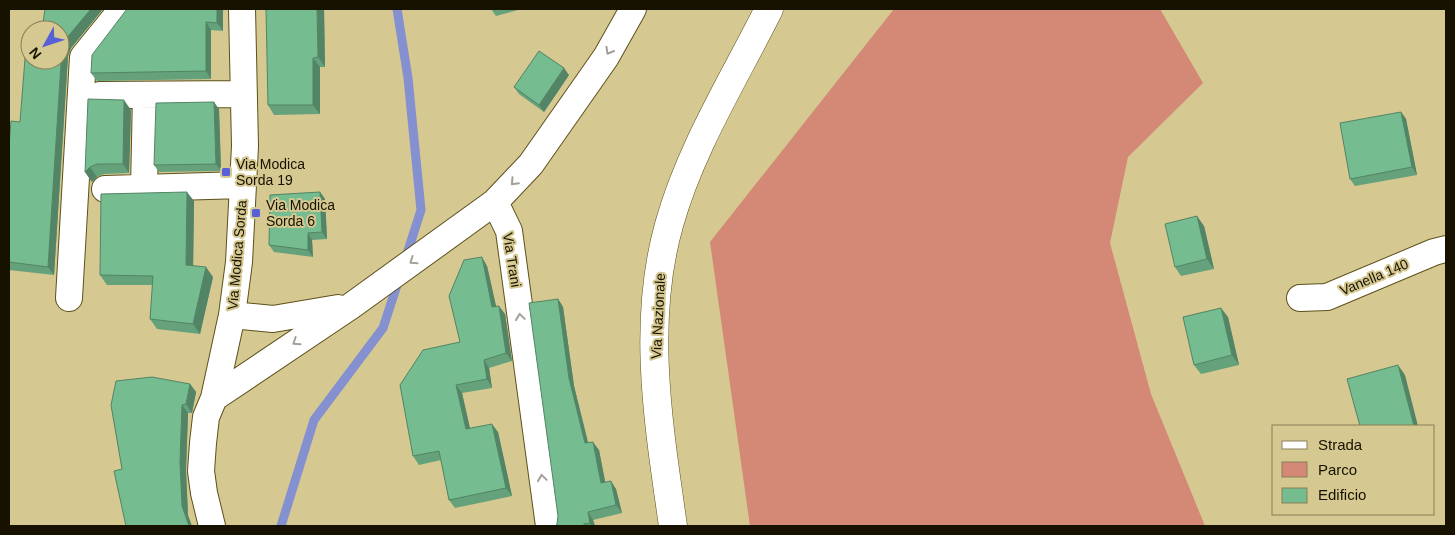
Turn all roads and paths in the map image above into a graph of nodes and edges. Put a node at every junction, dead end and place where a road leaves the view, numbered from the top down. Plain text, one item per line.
1 (122, 9) edge
2 (242, 9) edge
3 (633, 9) edge
4 (769, 9) edge
5 (244, 94) junction
6 (146, 95) junction
7 (100, 96) dead end
8 (243, 185) junction
9 (144, 188) junction
10 (105, 189) dead end
11 (495, 202) junction
12 (1446, 249) edge
13 (69, 298) dead end
14 (1300, 298) dead end
15 (351, 306) junction
16 (232, 314) junction
17 (214, 398) junction
18 (212, 526) edge
19 (549, 526) edge
20 (673, 526) edge

1 - 13 street
2 - 5 street, Via Modica Sorda
3 -> 11 street
4 - 20 street, Via Nazionale
5 - 6 street
5 - 8 street, Via Modica Sorda
6 - 7 street
6 - 9 street
8 - 9 street
8 - 16 street, Via Modica Sorda
9 - 10 street
11 -> 15 street
19 -> 11 street, Via Trani
12 - 14 street, Vanella 140
15 - 16 street
15 -> 17 street
16 - 17 street, Via Modica Sorda
17 - 18 street, Via Modica Sorda

